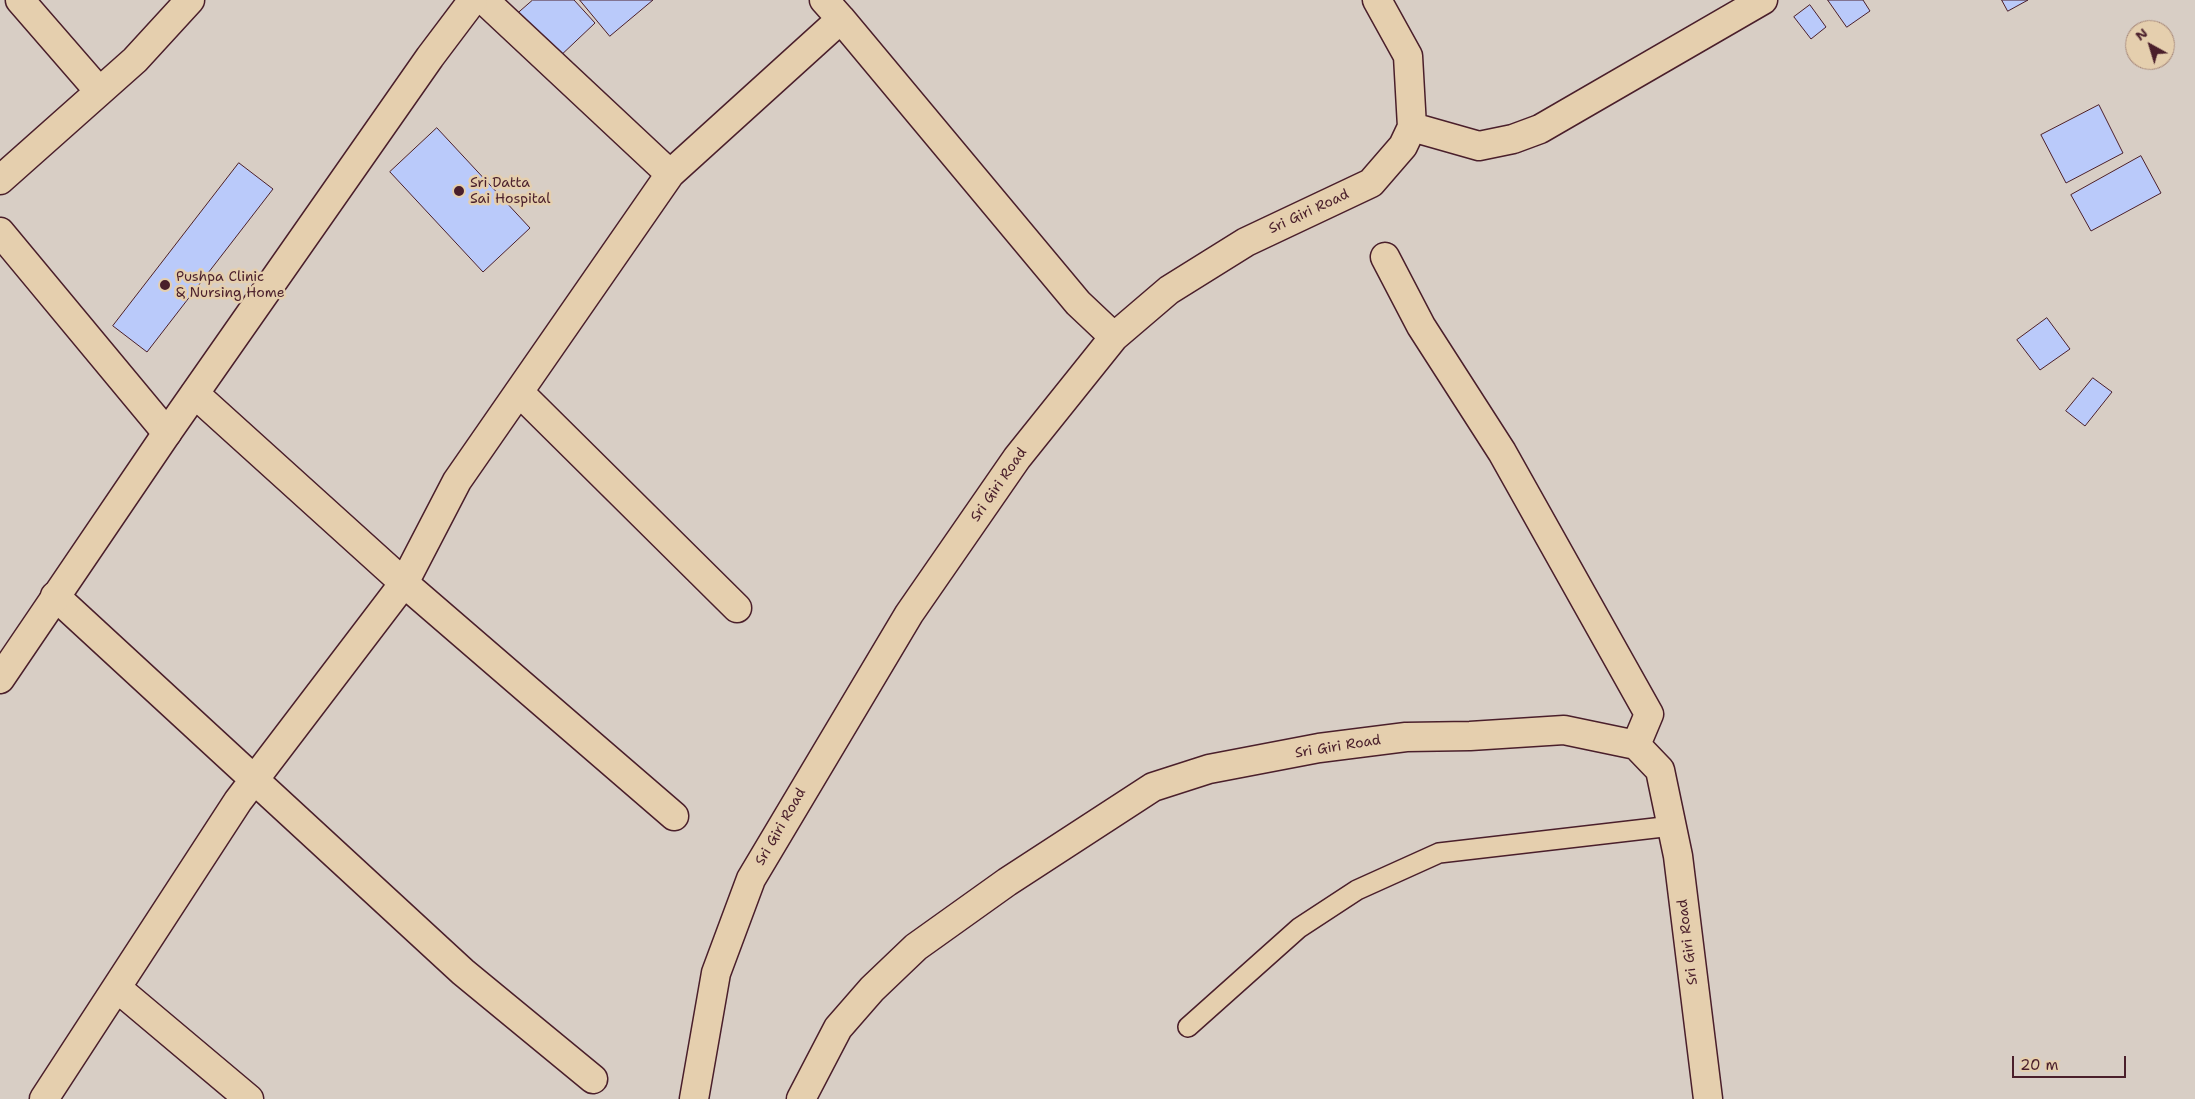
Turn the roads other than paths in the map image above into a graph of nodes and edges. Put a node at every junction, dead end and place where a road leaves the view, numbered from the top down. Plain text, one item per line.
1 (20, 0) edge
2 (190, 0) edge
3 (473, 0) edge
4 (484, 0) edge
5 (1377, 0) edge
6 (1763, 0) edge
7 (833, 9) edge
8 (100, 91) junction
9 (1412, 126) junction
10 (670, 174) junction
11 (0, 180) edge
12 (0, 232) edge
13 (1385, 257) dead end
14 (1114, 337) junction
15 (519, 392) junction
16 (195, 394) junction
17 (168, 432) junction
18 (404, 583) junction
19 (55, 596) junction
20 (737, 608) dead end
21 (0, 679) edge
22 (1636, 745) junction
23 (254, 780) junction
24 (674, 816) dead end
25 (1672, 826) junction
26 (117, 988) junction
27 (1188, 1028) dead end
28 (594, 1079) dead end
29 (44, 1099) edge
30 (249, 1099) edge
31 (694, 1099) edge
32 (801, 1099) edge
33 (1708, 1099) edge

1 - 8 street
2 - 8 street
3 - 16 street
4 - 10 street
5 - 9 street, Sri Giri Road
6 - 9 street
7 - 10 street
7 - 14 street
8 - 11 street
9 - 14 street, Sri Giri Road
10 - 15 street
12 - 17 street
13 - 22 street
14 - 31 street, Sri Giri Road
15 - 18 street
15 - 20 street
16 - 17 street
16 - 18 street
17 - 19 street
18 - 23 street
18 - 24 street
19 - 21 street
19 - 23 street
22 - 25 street, Sri Giri Road
22 - 32 street, Sri Giri Road
23 - 26 street
23 - 28 street
25 - 27 lane
25 - 33 street, Sri Giri Road
26 - 29 street
26 - 30 street

